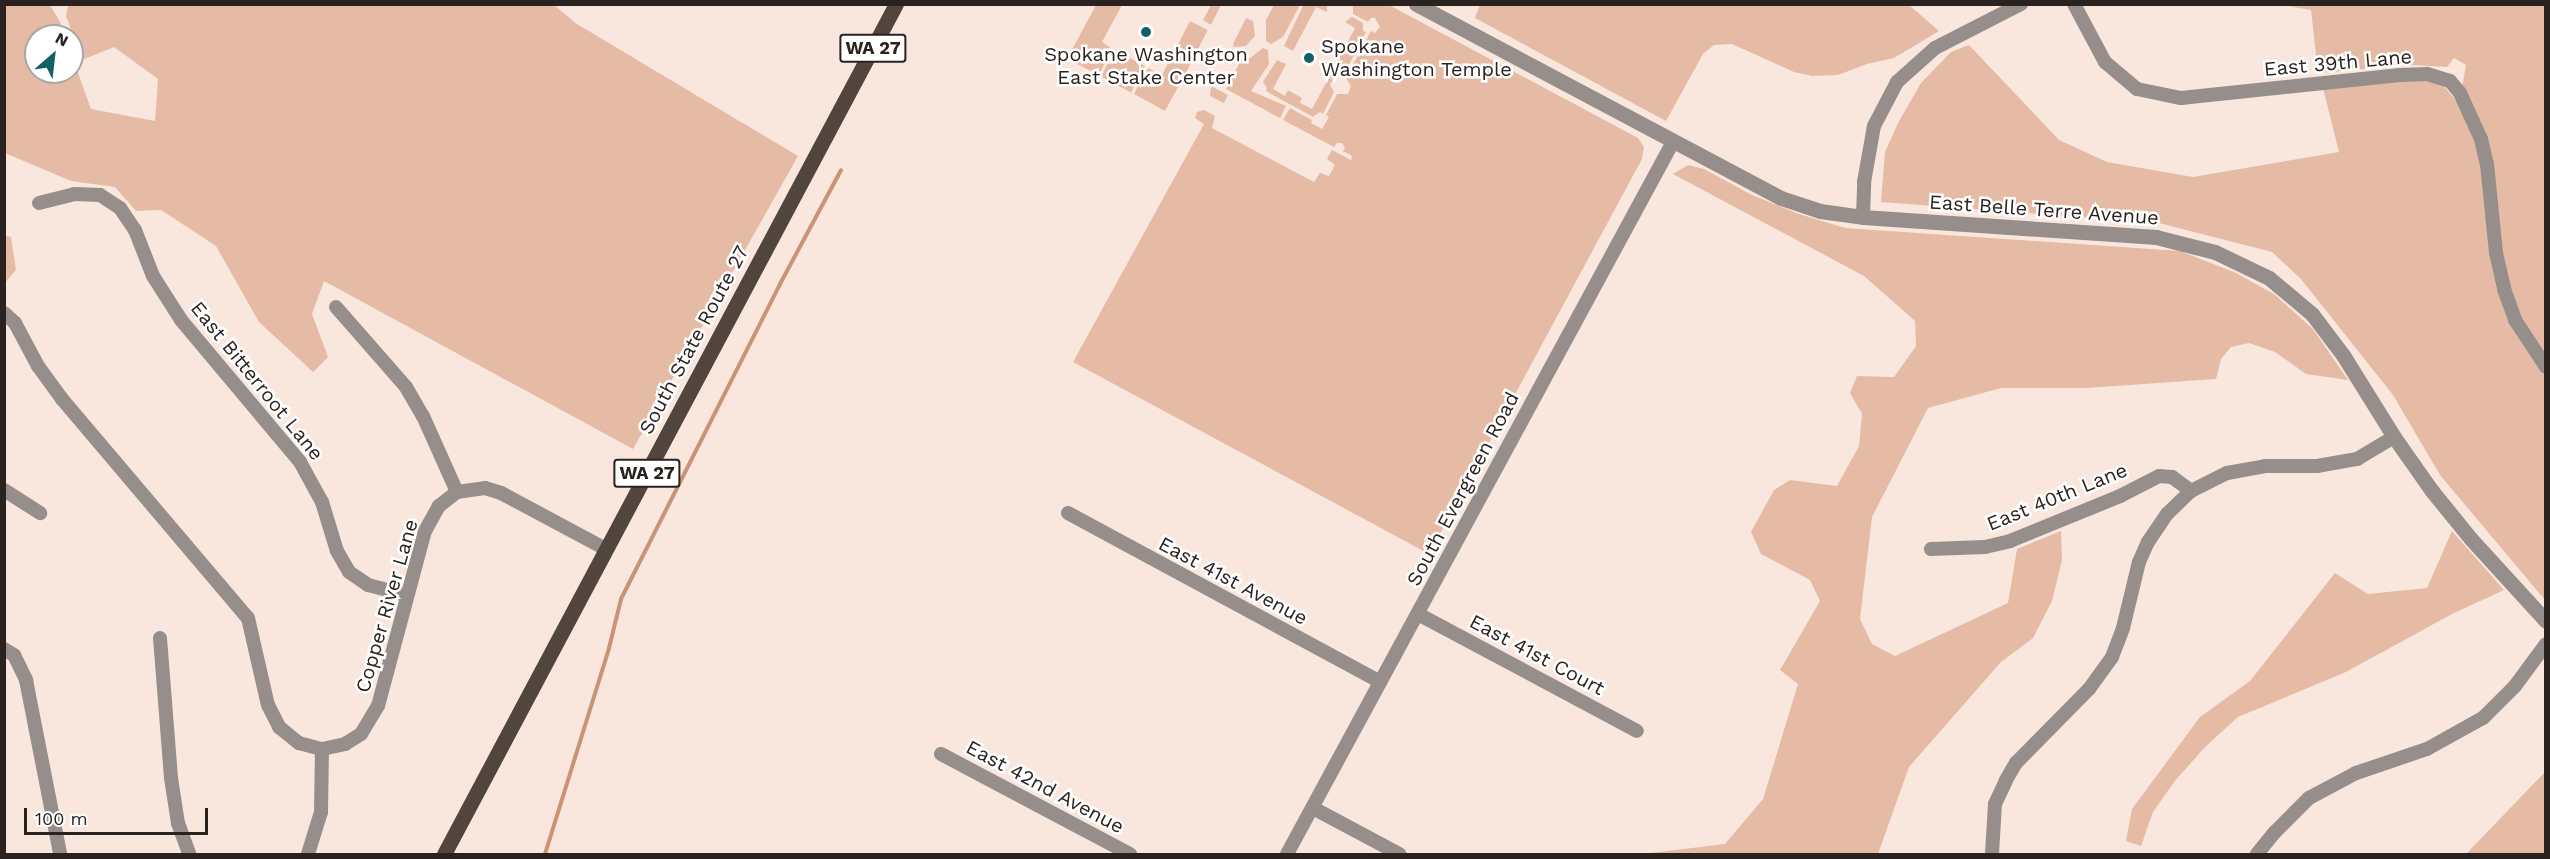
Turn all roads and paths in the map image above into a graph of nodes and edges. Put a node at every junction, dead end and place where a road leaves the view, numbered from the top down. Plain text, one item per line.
1 (896, 4) edge
2 (1416, 4) edge
3 (2021, 4) edge
4 (2074, 4) edge
5 (1673, 142) junction
6 (39, 203) dead end
7 (1863, 217) junction
8 (336, 307) dead end
9 (4, 313) edge
10 (2546, 367) edge
11 (2394, 437) junction
12 (4, 490) edge
13 (2191, 491) junction
14 (458, 492) junction
15 (40, 513) dead end
16 (1068, 513) dead end
17 (606, 549) junction
18 (1931, 549) dead end
19 (407, 595) junction
20 (1418, 614) junction
21 (2546, 621) edge
22 (160, 638) dead end
23 (2546, 644) edge
24 (4, 649) edge
25 (1380, 682) junction
26 (1637, 731) dead end
27 (322, 749) junction
28 (941, 754) dead end
29 (1313, 808) junction
30 (60, 855) edge
31 (189, 855) edge
32 (308, 855) edge
33 (444, 855) edge
34 (1130, 855) edge
35 (1287, 855) edge
36 (1399, 855) edge
37 (1992, 855) edge
38 (2257, 855) edge

1 - 17 main road, South State Route 27 / WA 27
2 - 5 street, East Belle Terre Avenue
3 - 7 street
4 - 10 street, East 39th Lane
5 - 7 street, East Belle Terre Avenue
5 - 20 street, South Evergreen Road
6 - 19 street, East Bitterroot Lane
7 - 11 street, East Belle Terre Avenue
8 - 14 street
9 - 27 street
11 - 13 street
11 - 21 street, East Belle Terre Avenue
12 - 15 street
13 - 18 street, East 40th Lane
13 - 37 street
14 - 17 street
14 - 19 street, Copper River Lane
16 - 25 street, East 41st Avenue
17 - 33 main road, South State Route 27 / WA 27
19 - 27 street, Copper River Lane
20 - 25 street, South Evergreen Road
20 - 26 street, East 41st Court
22 - 31 street
23 - 38 street
24 - 30 street
25 - 29 street, South Evergreen Road
27 - 32 street
28 - 34 street, East 42nd Avenue
29 - 35 street, South Evergreen Road
29 - 36 street

